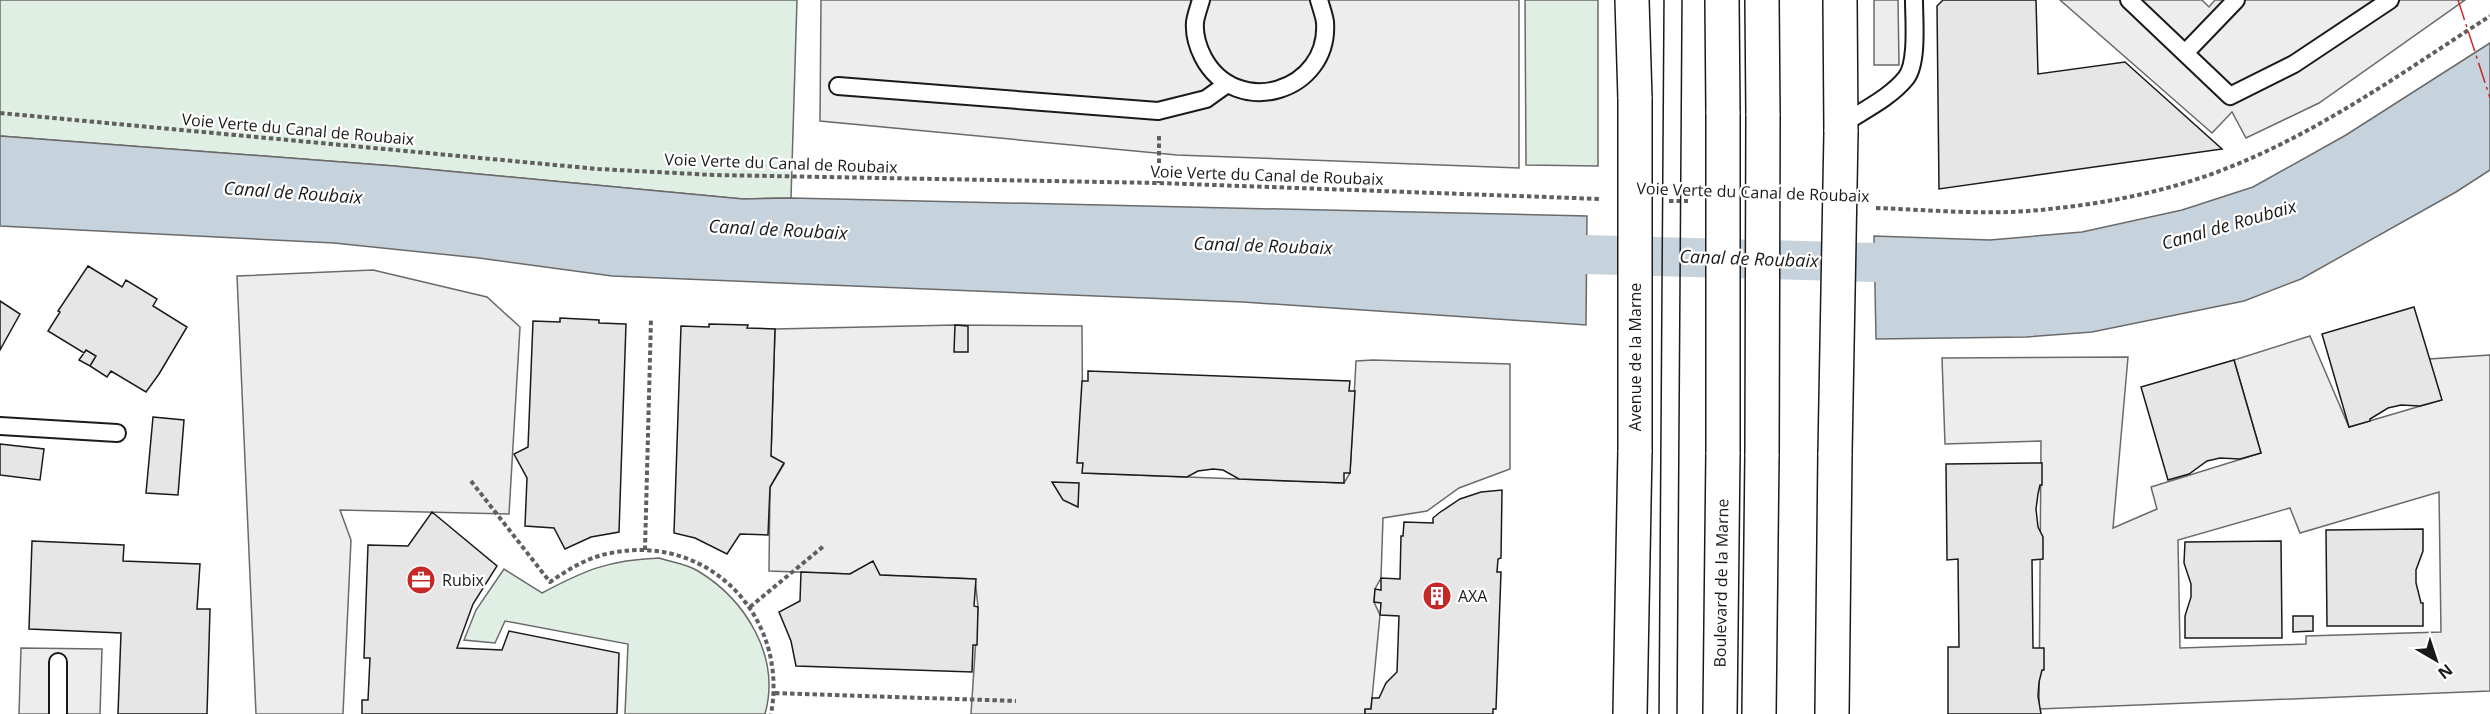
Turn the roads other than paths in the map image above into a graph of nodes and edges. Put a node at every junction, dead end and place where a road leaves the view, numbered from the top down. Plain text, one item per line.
1 (1202, 0) edge
2 (1318, 0) edge
3 (1632, 0) edge
4 (1722, 0) edge
5 (1762, 0) edge
6 (1840, 0) edge
7 (1914, 0) edge
8 (2130, 0) edge
9 (2236, 0) edge
10 (2390, 0) edge
11 (2186, 52) junction
12 (1227, 84) junction
13 (838, 86) dead end
14 (1841, 129) junction
15 (0, 426) edge
16 (117, 433) dead end
17 (58, 662) dead end
18 (58, 714) edge
19 (1630, 714) edge
20 (1720, 714) edge
21 (1759, 714) edge
22 (1832, 714) edge

1 - 12 lane
2 - 12 lane
3 - 19 main road, Avenue de la Marne, bridge
4 - 20 main road, Boulevard de la Marne, bridge
5 - 21 main road, bridge
6 - 14 main road
7 - 14 lane
8 - 11 lane
9 - 11 lane
10 - 11 lane
12 - 13 lane
14 - 22 main road, bridge
15 - 16 lane
17 - 18 lane

